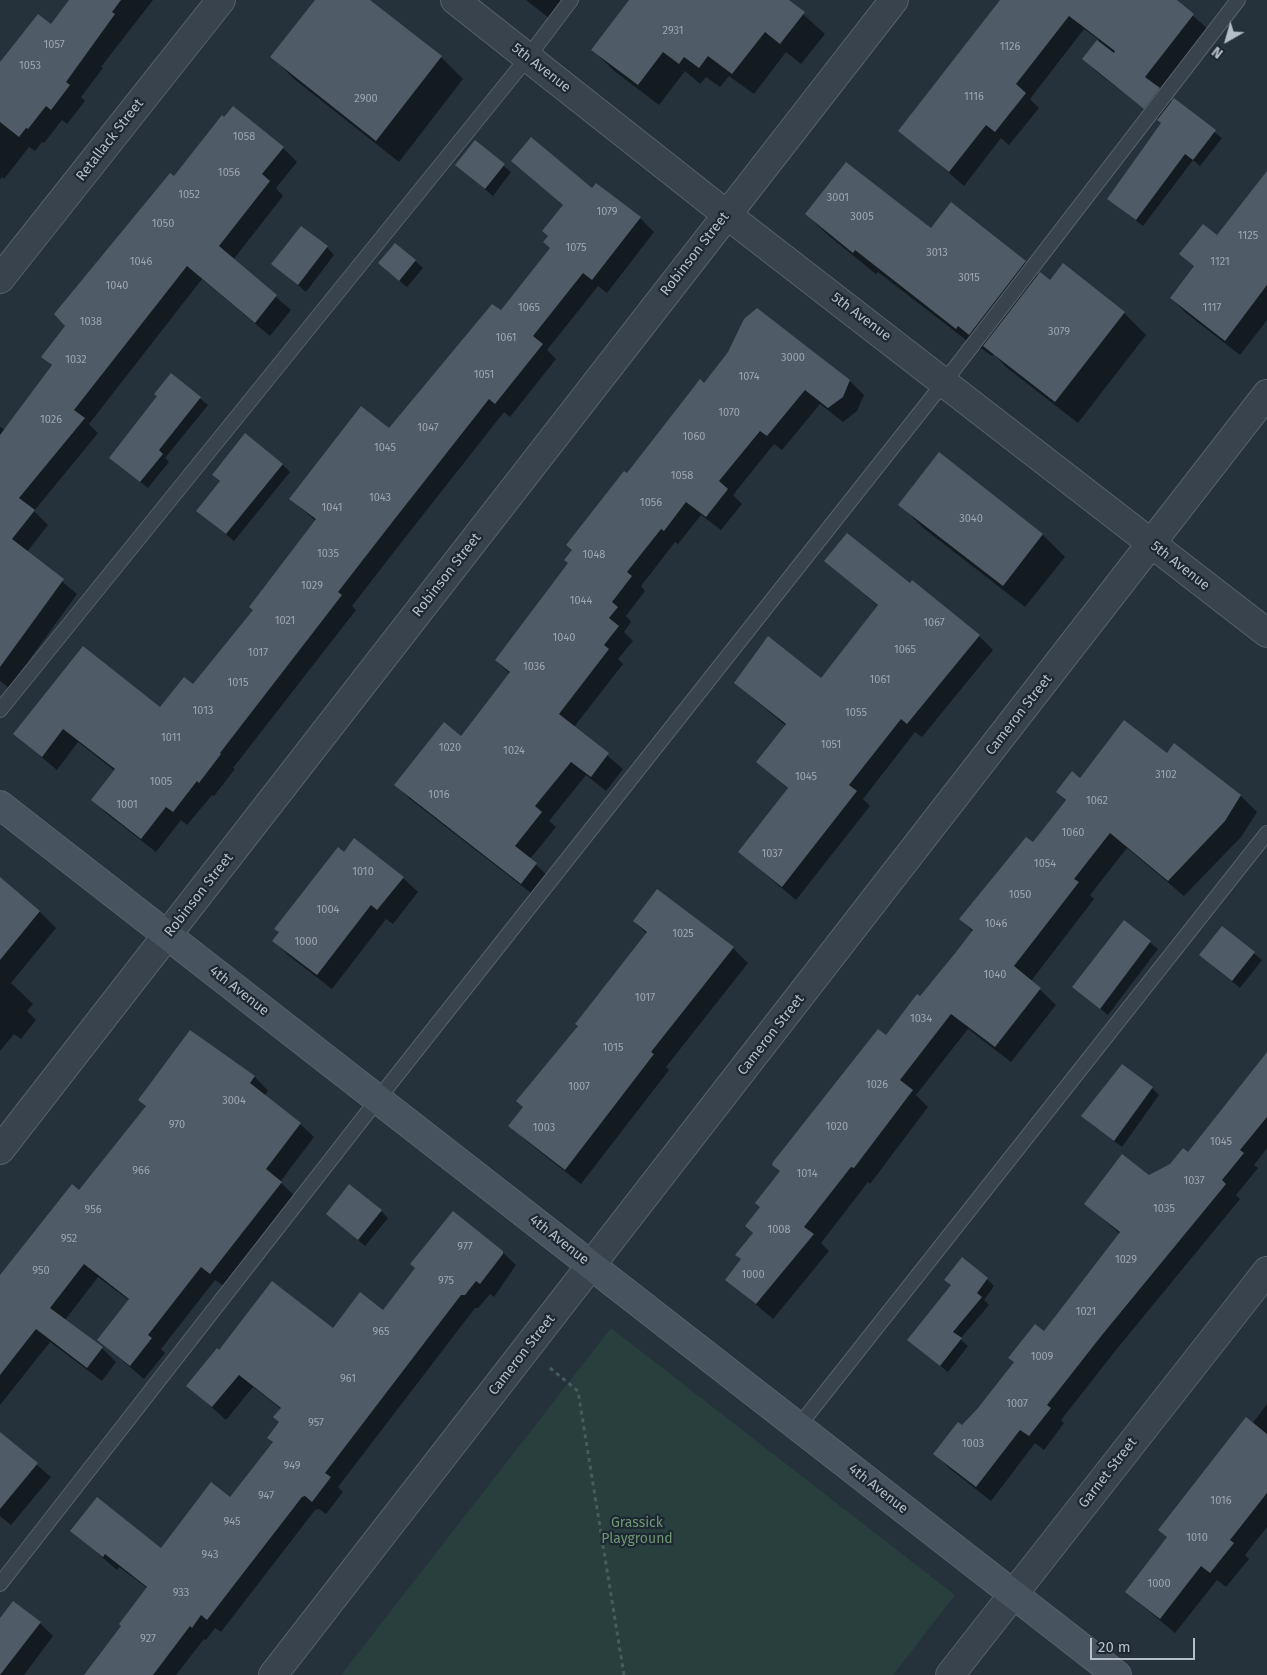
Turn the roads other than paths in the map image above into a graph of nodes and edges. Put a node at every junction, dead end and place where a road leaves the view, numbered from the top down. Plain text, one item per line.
1 (221, 0) edge
2 (455, 0) edge
3 (571, 0) edge
4 (894, 0) edge
5 (1238, 0) edge
6 (528, 57) junction
7 (726, 214) junction
8 (0, 279) edge
9 (945, 381) junction
10 (1267, 394) edge
11 (1152, 544) junction
12 (1267, 633) edge
13 (0, 710) edge
14 (0, 805) edge
15 (1267, 833) edge
16 (167, 935) junction
17 (378, 1099) junction
18 (0, 1150) edge
19 (592, 1266) junction
20 (1267, 1271) edge
21 (798, 1427) junction
22 (0, 1584) edge
23 (1013, 1594) junction
24 (273, 1675) edge
25 (950, 1675) edge
26 (1117, 1675) edge

1 - 8 street, Retallack Street
2 - 6 street, 5th Avenue
3 - 6 lane
4 - 7 street, Robinson Street
5 - 9 lane
6 - 7 street, 5th Avenue
6 - 13 lane
7 - 9 street, 5th Avenue
7 - 16 street, Robinson Street
9 - 11 street, 5th Avenue
9 - 17 lane
10 - 11 street, Cameron Street
11 - 12 street, 5th Avenue
11 - 19 street, Cameron Street
14 - 16 street, 4th Avenue
15 - 21 lane
16 - 17 street, 4th Avenue
16 - 18 street, Robinson Street
17 - 19 street, 4th Avenue
17 - 22 lane
19 - 21 street, 4th Avenue
19 - 24 street, Cameron Street
20 - 23 street, Garnet Street
21 - 23 street, 4th Avenue
23 - 25 street, Garnet Street
23 - 26 street, 4th Avenue

